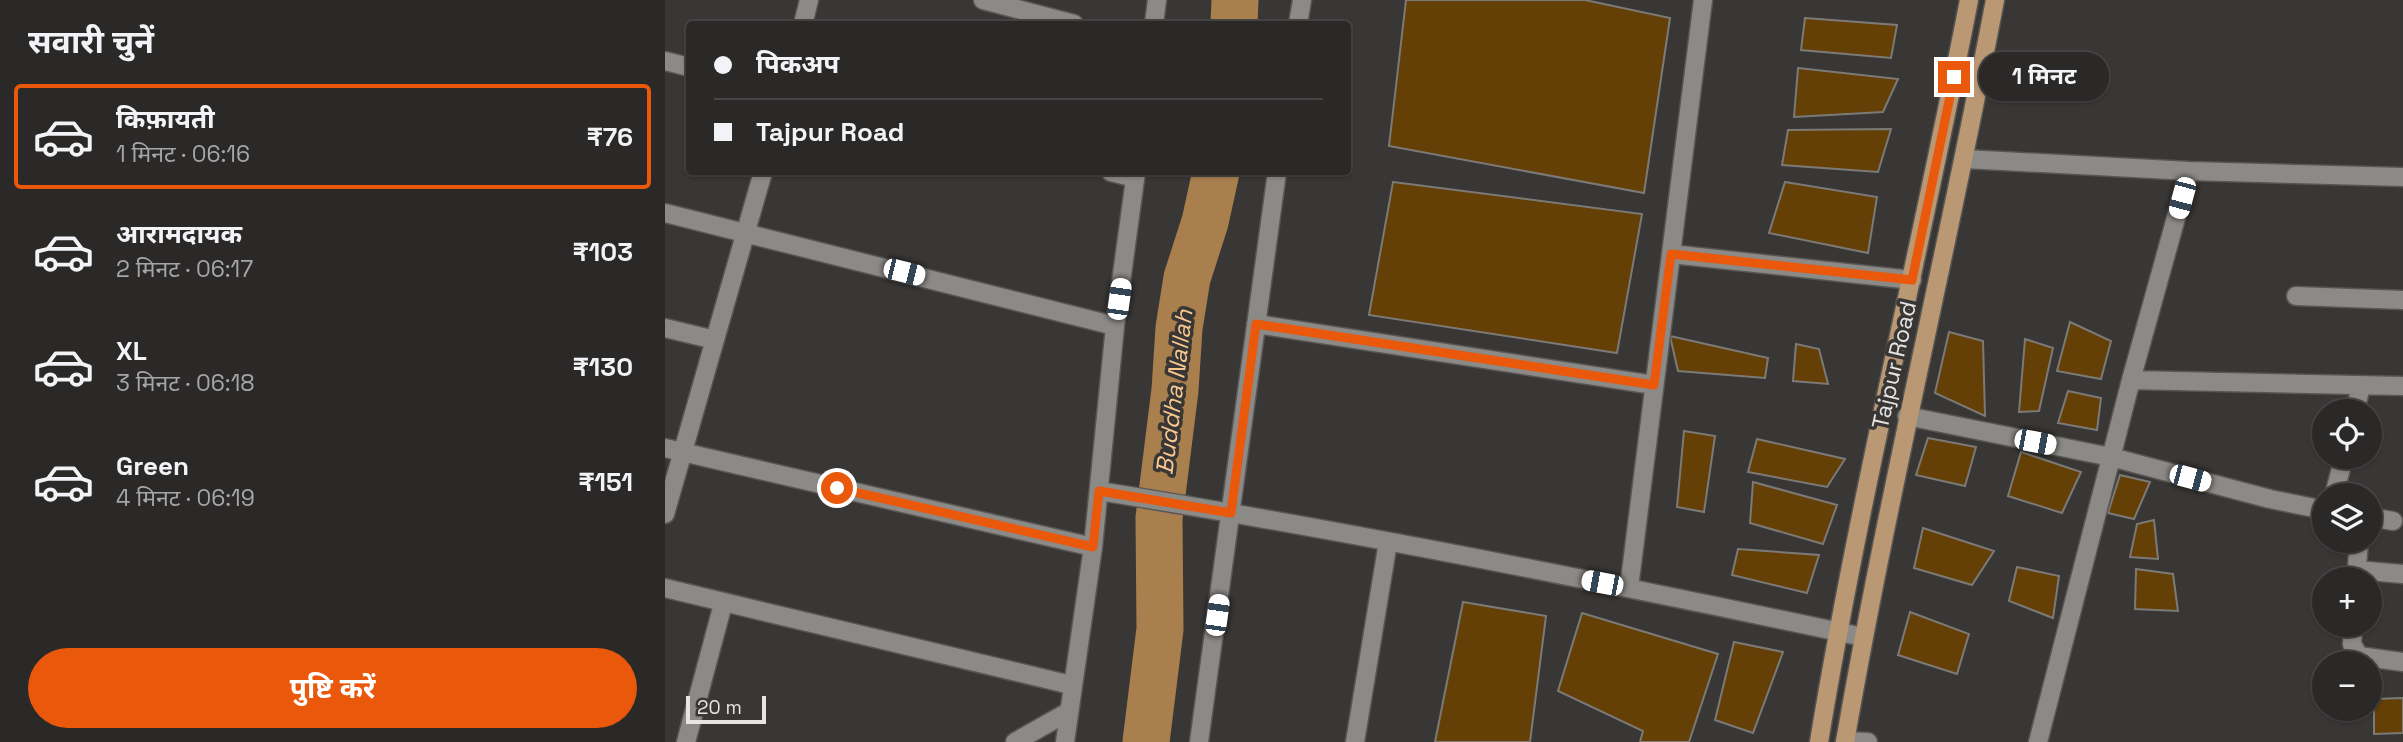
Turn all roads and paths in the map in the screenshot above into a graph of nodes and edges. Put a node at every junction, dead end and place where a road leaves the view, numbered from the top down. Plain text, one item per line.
1 (809, 0) edge
2 (983, 0) edge
3 (1157, 0) edge
4 (1302, 0) edge
5 (1703, 0) edge
6 (1969, 0) edge
7 (1995, 0) edge
8 (804, 21) edge
9 (1063, 21) edge
10 (1154, 21) edge
11 (1298, 21) edge
12 (665, 61) edge
13 (686, 66) edge
14 (1965, 159) junction
15 (2189, 172) junction
16 (762, 175) edge
17 (1136, 175) edge
18 (1277, 175) edge
19 (2403, 177) edge
20 (665, 213) edge
21 (746, 232) junction
22 (1671, 254) junction
23 (1912, 280) junction
24 (2296, 296) dead end
25 (2403, 300) edge
26 (1256, 324) junction
27 (1115, 326) junction
28 (665, 328) edge
29 (715, 340) junction
30 (2131, 380) junction
31 (1654, 385) junction
32 (2361, 386) junction
33 (2403, 386) edge
34 (2358, 399) edge
35 (1907, 416) junction
36 (674, 450) edge
37 (2111, 457) junction
38 (1099, 491) junction
39 (2312, 508) edge
40 (1231, 513) junction
41 (665, 514) edge
42 (2382, 519) edge
43 (2393, 521) dead end
44 (1388, 542) junction
45 (1093, 547) junction
46 (2382, 574) edge
47 (2403, 574) edge
48 (665, 588) edge
49 (1629, 588) junction
50 (723, 604) junction
51 (1838, 632) junction
52 (1863, 637) junction
53 (2352, 637) edge
54 (2403, 662) edge
55 (1072, 685) junction
56 (1068, 712) junction
57 (687, 742) edge
58 (1015, 742) edge
59 (1065, 742) edge
60 (1199, 742) edge
61 (1355, 742) edge
62 (1819, 742) edge
63 (1845, 742) edge
64 (1867, 742) edge
65 (2038, 742) edge

1 - 8 street
2 - 9 street
3 - 10 street
4 - 11 street
5 - 22 street
6 - 23 main road, Tajpur Road
7 - 14 main road, Tajpur Road
12 - 13 street
14 - 15 street
14 - 35 main road, Tajpur Road
15 - 19 street
15 - 30 street
16 - 21 street
17 - 27 street
18 - 26 street
20 - 21 street
21 - 27 street
21 - 29 street
22 - 23 street
22 - 31 street
23 - 51 main road, Tajpur Road
24 - 25 street
26 - 31 street
26 - 40 street
27 - 38 street
28 - 29 street
29 - 36 street
30 - 32 street
30 - 37 street
31 - 49 street
32 - 33 street
32 - 34 street
35 - 37 street
35 - 52 main road, Tajpur Road
36 - 41 street
36 - 45 street
37 - 39 street
37 - 65 street
38 - 40 street
38 - 45 street
40 - 44 street
40 - 60 street
42 - 43 street
44 - 49 street
44 - 61 street
45 - 55 street
46 - 47 street
48 - 50 street
49 - 51 street
50 - 55 street
50 - 57 street
51 - 52 street
51 - 62 main road, Tajpur Road
52 - 63 main road, Tajpur Road
53 - 54 street
55 - 56 street
56 - 58 street
56 - 59 street
63 - 64 street

